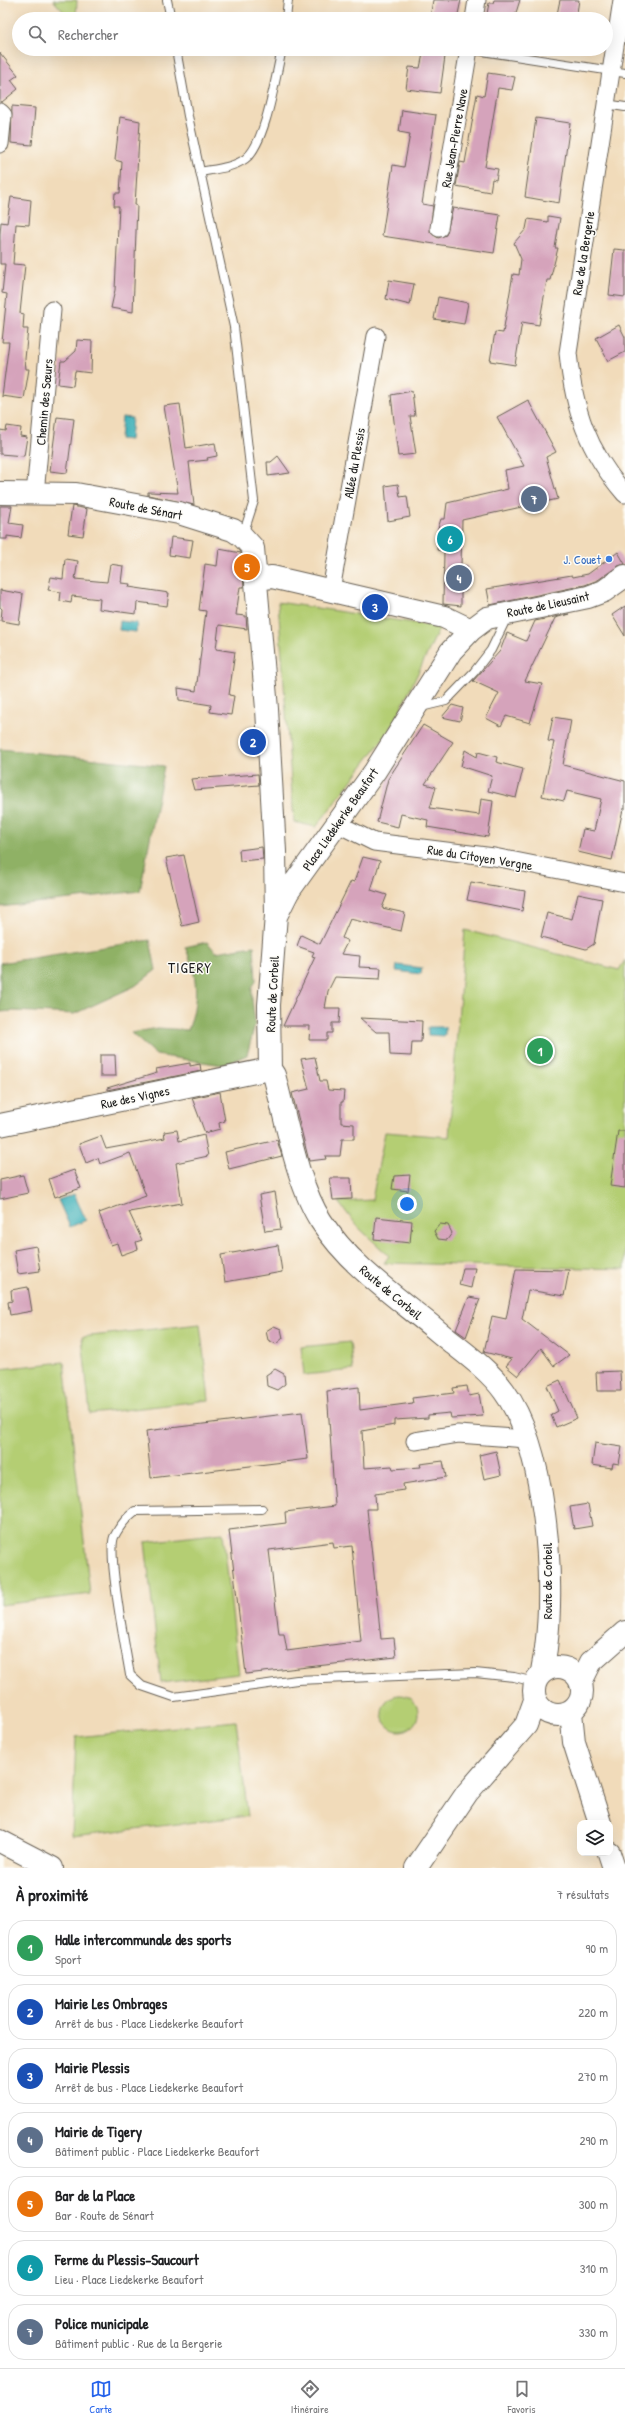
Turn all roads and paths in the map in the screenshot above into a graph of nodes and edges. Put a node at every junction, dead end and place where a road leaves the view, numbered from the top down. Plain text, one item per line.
1 (167, 0) edge
2 (288, 0) edge
3 (477, 0) edge
4 (622, 0) edge
5 (170, 12) edge
6 (287, 12) edge
7 (475, 12) edge
8 (177, 56) edge
9 (280, 56) edge
10 (468, 56) edge
11 (514, 56) edge
12 (618, 72) edge
13 (606, 104) junction
14 (625, 106) edge
15 (0, 112) edge
16 (0, 144) edge
17 (200, 172) junction
18 (439, 228) dead end
19 (52, 310) dead end
20 (376, 336) dead end
21 (0, 493) edge
22 (35, 494) junction
23 (625, 494) edge
24 (242, 536) junction
25 (625, 576) edge
26 (256, 579) junction
27 (331, 590) junction
28 (508, 613) junction
29 (471, 630) junction
30 (414, 709) junction
31 (338, 824) junction
32 (625, 883) edge
33 (276, 915) junction
34 (270, 1069) junction
35 (0, 1125) edge
36 (527, 1439) junction
37 (415, 1441) dead end
38 (262, 1510) dead end
39 (625, 1632) edge
40 (553, 1684) junction
41 (571, 1712) junction
42 (599, 1820) edge
43 (0, 1841) edge
44 (610, 1856) edge
45 (52, 1868) edge
46 (416, 1868) edge
47 (614, 1868) edge

1 - 5 lane
2 - 6 lane
3 - 7 street
4 - 12 street, Rue de la Bergerie
8 - 17 lane
9 - 17 lane
10 - 18 street, Rue Jean-Pierre Nave
11 - 12 lane
12 - 13 street, Rue de la Bergerie
13 - 14 lane
13 - 23 street, Rue de la Bergerie
15 - 16 street
17 - 24 lane
19 - 22 street, Chemin des Sœurs
20 - 27 street, Allée du Plessis
21 - 22 street, Route de Sénart
22 - 24 street, Route de Sénart
24 - 26 street, Route de Sénart
25 - 28 street, Route de Lieusaint
26 - 27 street
26 - 33 street
27 - 29 street
28 - 29 street, Route de Lieusaint
28 - 30 lane
29 - 30 street, Place Liedekerke Beaufort
30 - 31 street, Place Liedekerke Beaufort
31 - 32 street, Rue du Citoyen Vergne
31 - 33 street, Place Liedekerke Beaufort
33 - 34 street, Route de Corbeil
34 - 35 street, Rue des Vignes
34 - 36 street, Route de Corbeil
36 - 37 street
36 - 40 street, Route de Corbeil
38 - 40 lane
39 - 40 street
40 - 41 street
40 - 41 street, Route de Corbeil
40 - 46 street
41 - 42 street
43 - 45 street
44 - 47 street

